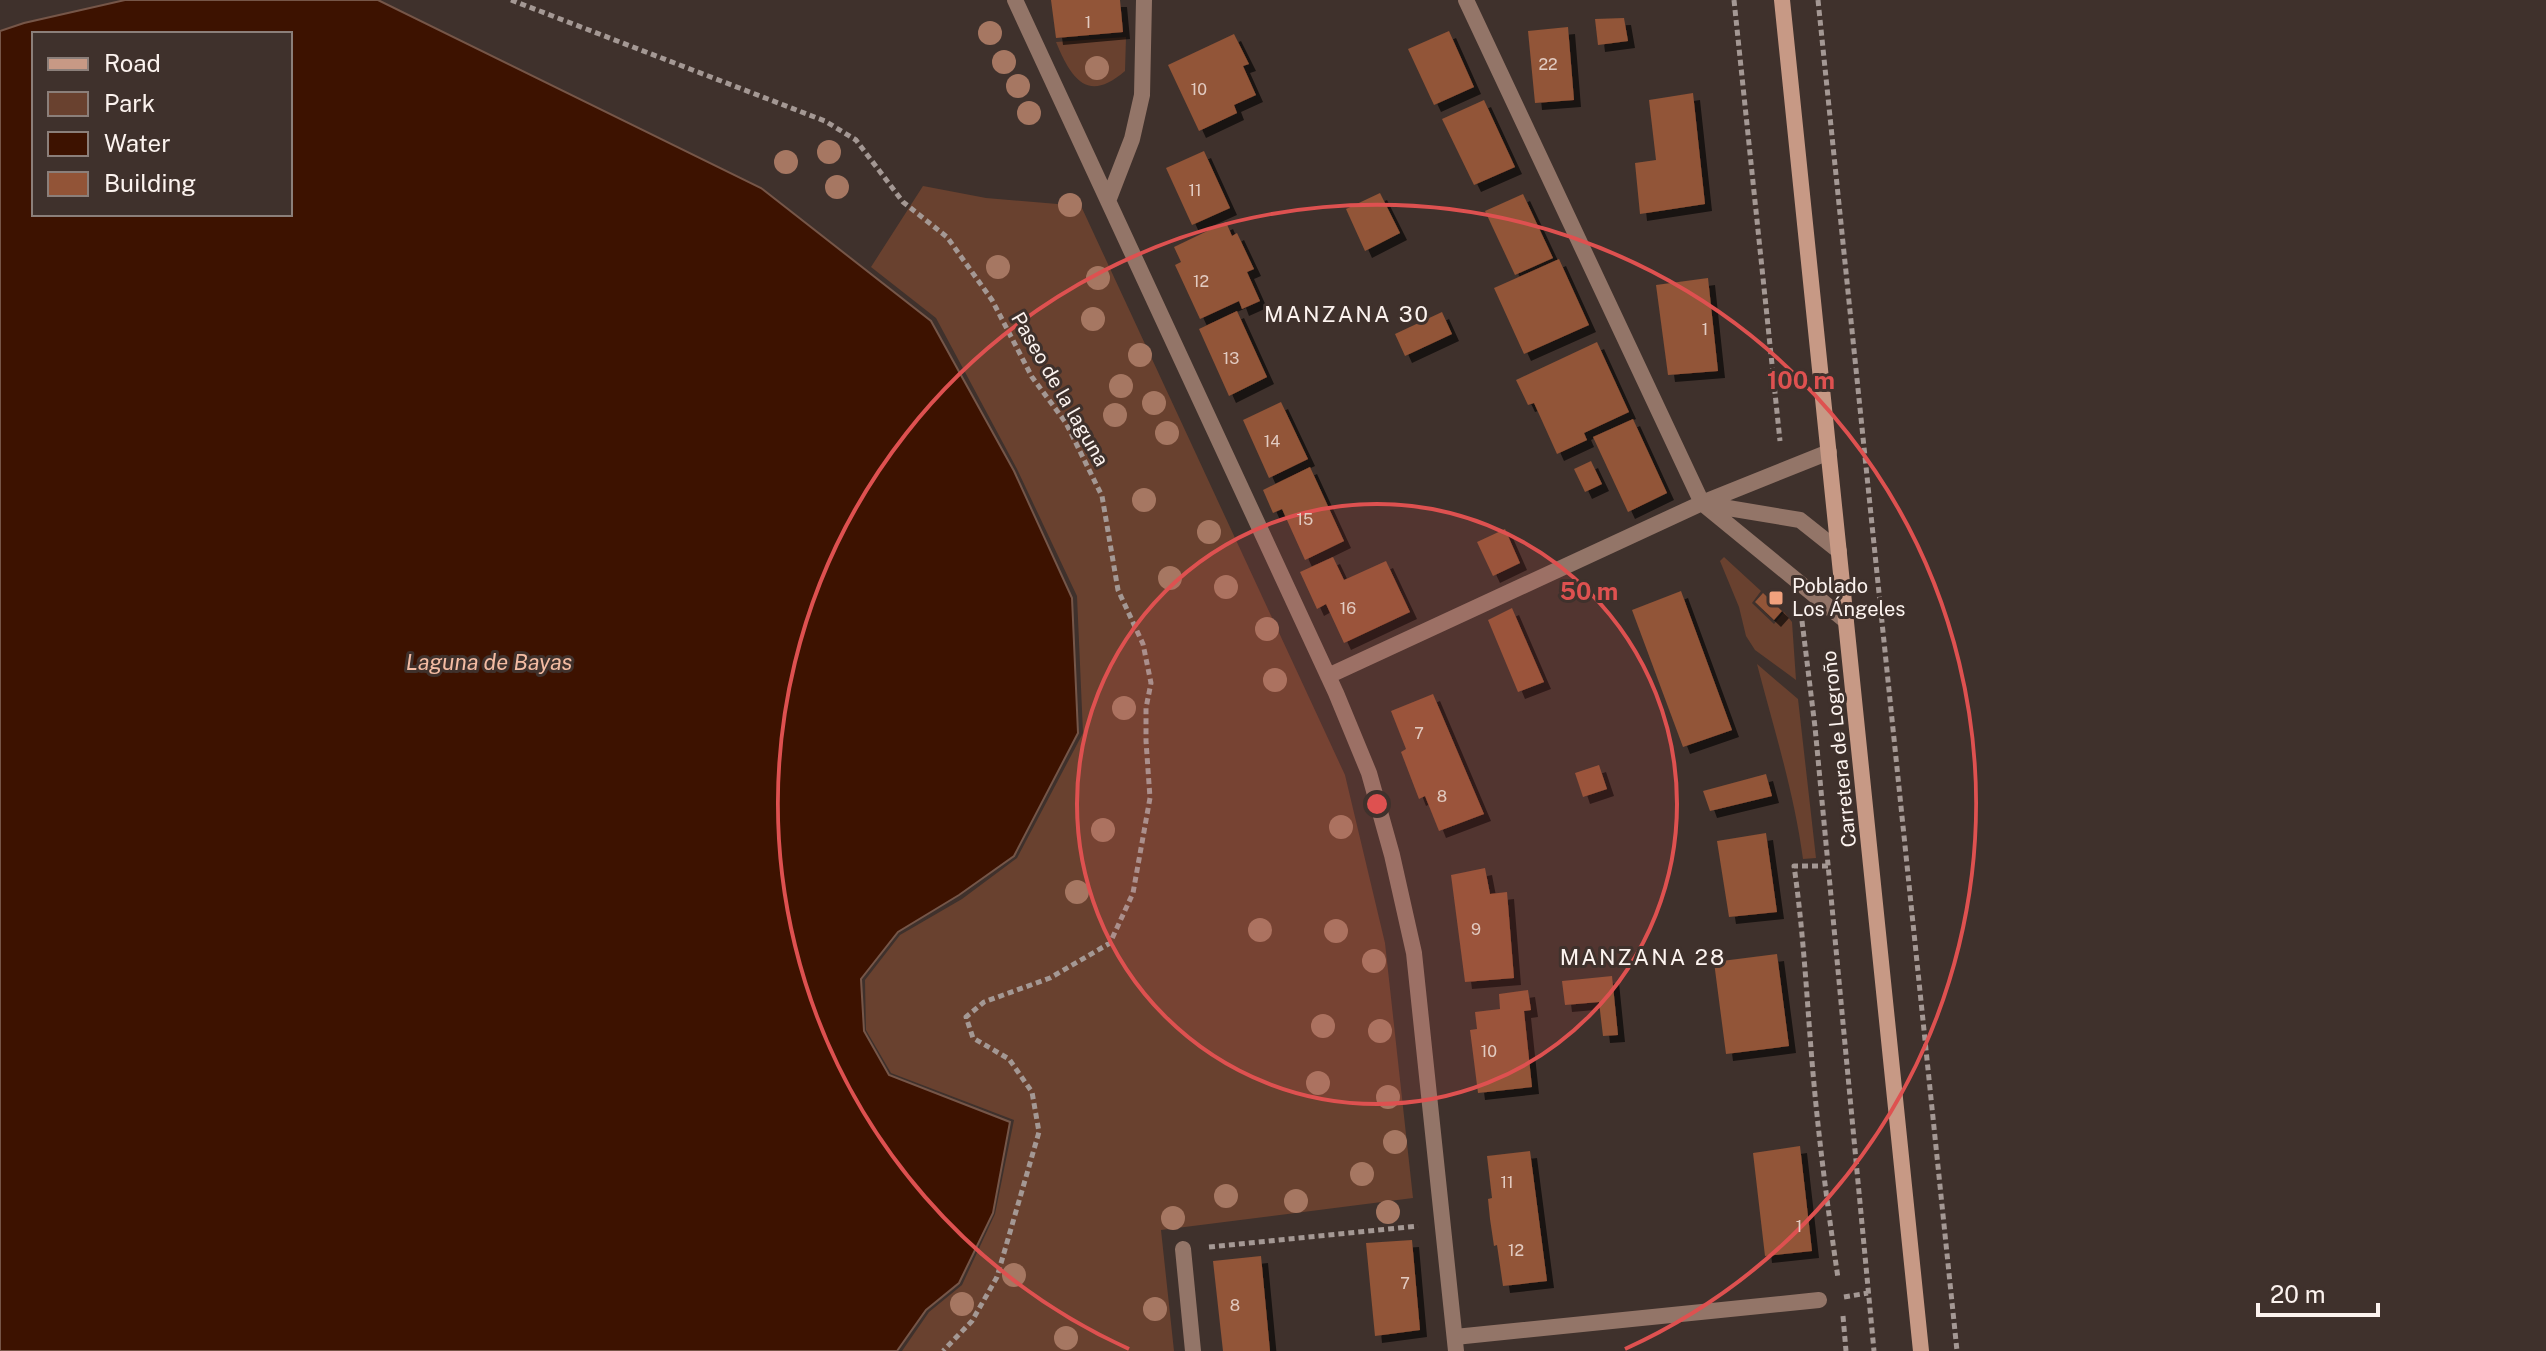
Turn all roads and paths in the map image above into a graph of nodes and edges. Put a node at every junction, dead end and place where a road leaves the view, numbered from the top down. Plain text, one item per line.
1 (511, 0) edge
2 (1015, 0) edge
3 (1144, 0) edge
4 (1466, 0) edge
5 (1734, 0) edge
6 (1782, 0) edge
7 (1818, 0) edge
8 (1108, 201) junction
9 (1829, 452) junction
10 (1784, 470) junction
11 (1702, 503) junction
12 (1839, 551) junction
13 (1797, 583) junction
14 (1846, 621) junction
15 (1328, 676) junction
16 (1828, 866) junction
17 (1442, 1223) junction
18 (1183, 1249) joint
19 (1839, 1282) dead end
20 (1868, 1293) junction
21 (1850, 1296) dead end
22 (1841, 1297) dead end
23 (1819, 1300) dead end
24 (1456, 1344) edge
25 (943, 1351) edge
26 (1193, 1351) edge
27 (1846, 1351) edge
28 (1874, 1351) edge
29 (1921, 1351) edge
30 (1957, 1351) edge

1 - 25 path, Paseo de la laguna
2 - 8 street
3 - 8 street
4 - 11 street
5 - 10 path
6 - 9 main road, Carretera de Logroño
7 - 30 path
8 - 15 street
9 - 10 street
9 - 12 main road, Carretera de Logroño
10 - 11 street
11 - 12 street
11 - 13 street
11 - 15 street
12 - 14 main road, Carretera de Logroño
13 - 14 street
13 - 16 path
14 - 29 main road, Carretera de Logroño
15 - 17 street
16 - 19 path
16 - 20 path
17 - 18 path
17 - 24 street
18 - 26 street
20 - 21 path
20 - 28 path
22 - 27 path
23 - 24 street

